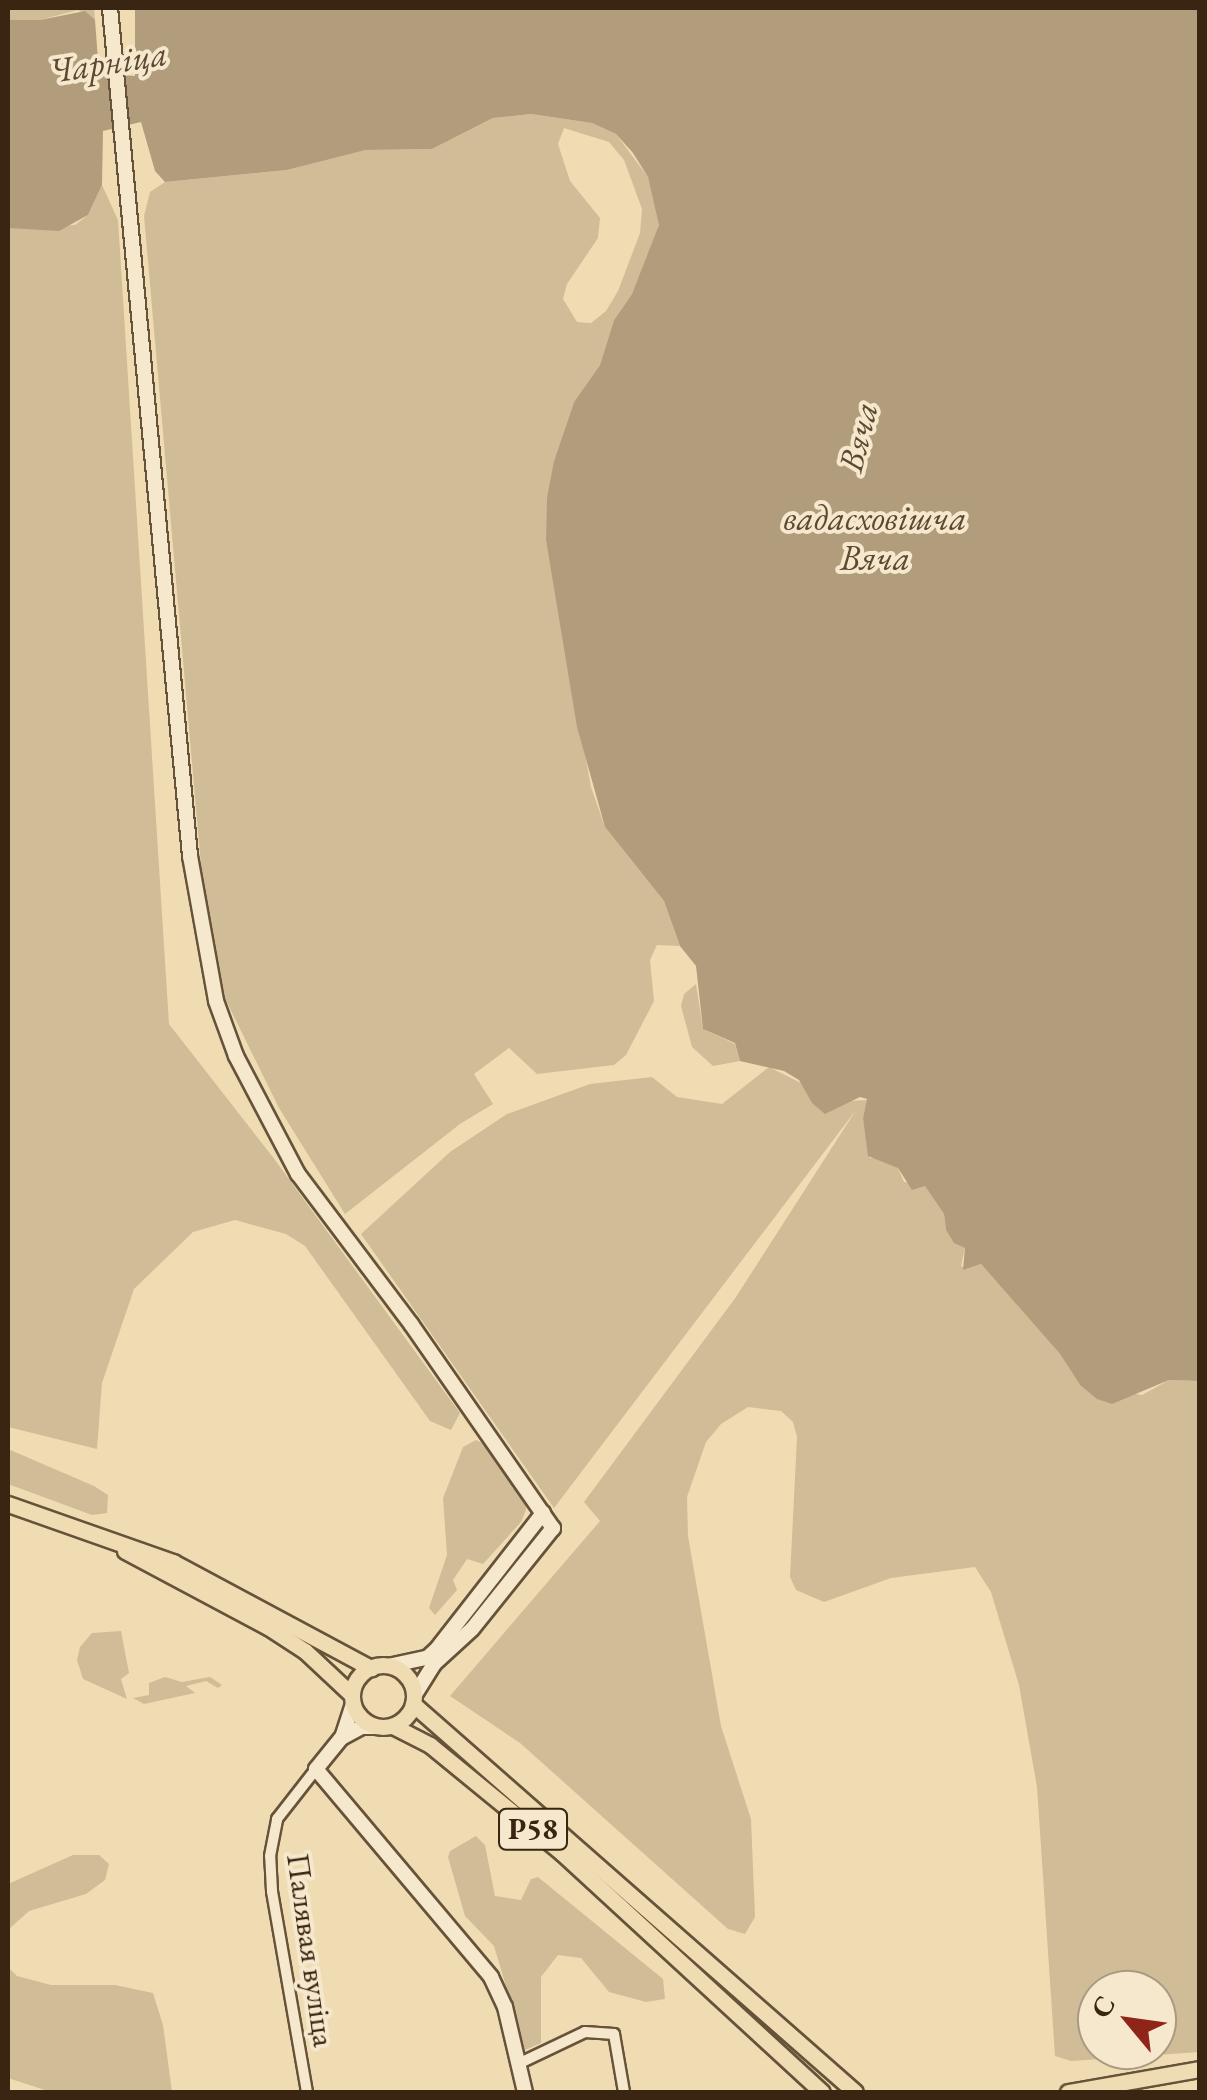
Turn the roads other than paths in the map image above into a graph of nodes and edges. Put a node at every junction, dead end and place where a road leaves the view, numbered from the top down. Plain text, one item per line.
1 (110, 8) edge
2 (8, 1504) edge
3 (543, 1514) junction
4 (104, 1538) junction
5 (379, 1667) junction
6 (353, 1700) junction
7 (413, 1700) junction
8 (388, 1726) junction
9 (342, 1737) junction
10 (316, 1768) junction
11 (520, 2063) junction
12 (1200, 2069) edge
13 (306, 2092) edge
14 (525, 2092) edge
15 (624, 2092) edge
16 (822, 2092) edge
17 (855, 2092) edge
18 (1068, 2092) edge

1 - 3 street
2 - 4 main road, Р58
3 - 5 street
3 - 7 street
4 - 5 main road, Р58
4 - 6 main road, Р58
5 - 6 main road
5 - 7 main road, Р58
6 - 8 main road, Р58
6 - 9 street
7 - 8 main road
7 - 17 main road, Р58
8 - 9 street
8 - 16 main road, Р58
9 - 10 street
10 - 11 street
10 - 13 street, Палявая вуліца
11 - 14 street
11 - 15 street
12 - 18 main road

